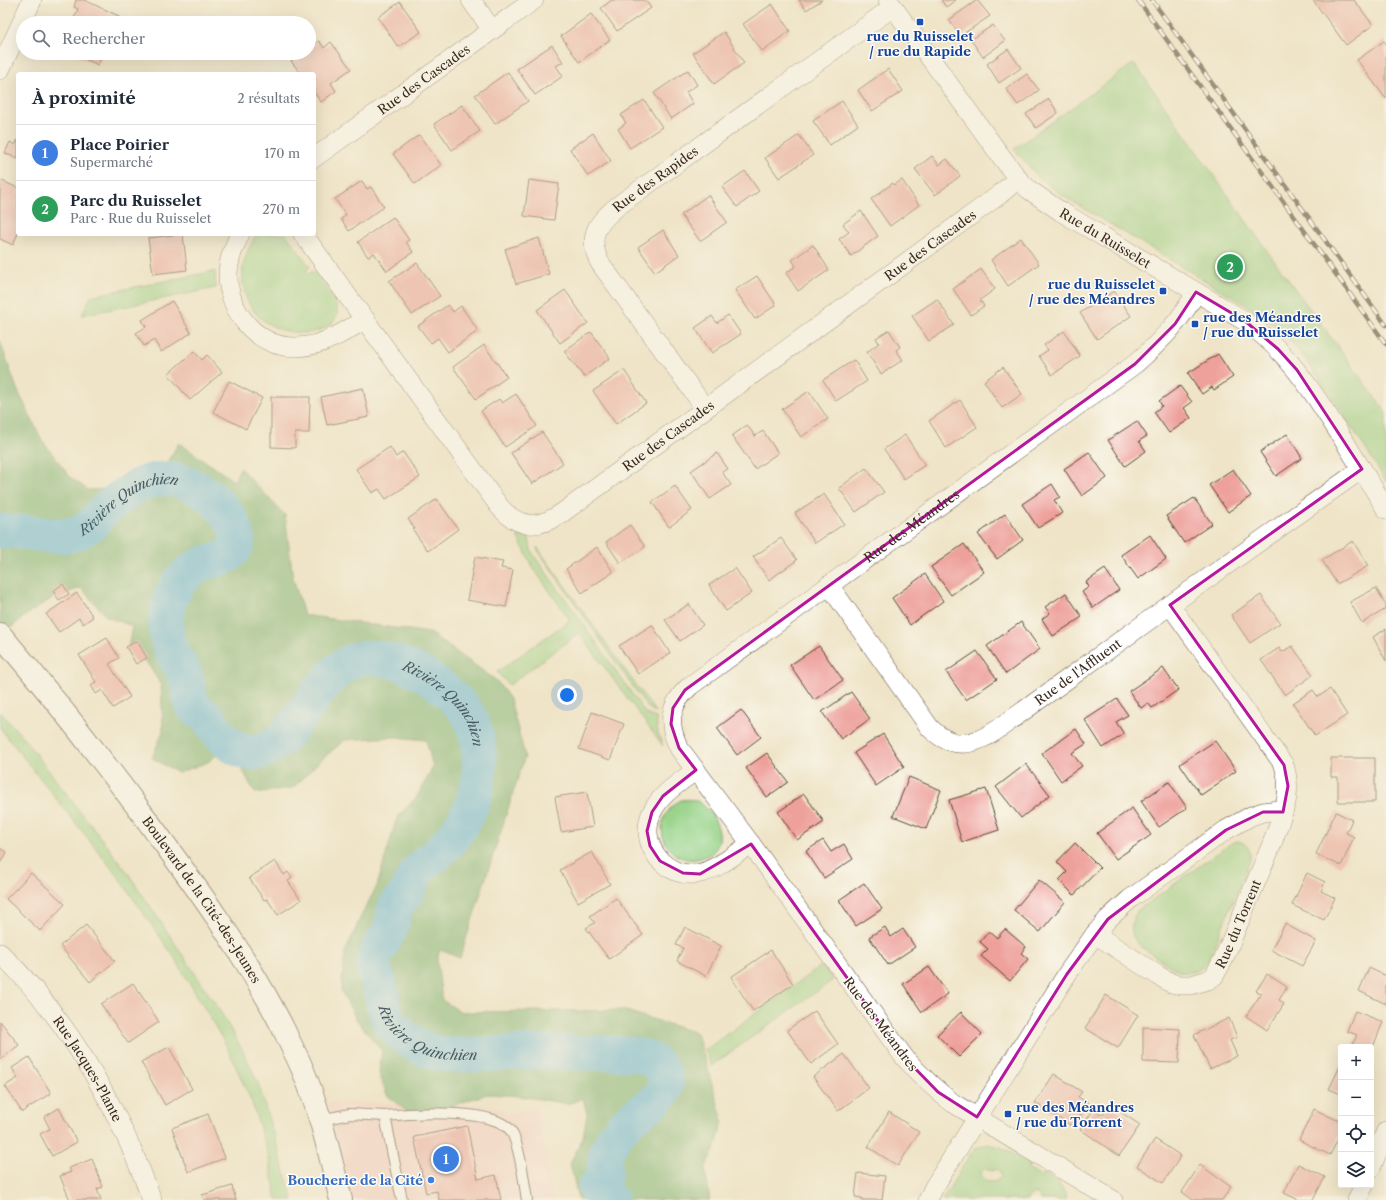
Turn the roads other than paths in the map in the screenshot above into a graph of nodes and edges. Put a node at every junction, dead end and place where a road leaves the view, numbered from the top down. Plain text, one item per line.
1 (32, 0) edge
2 (471, 0) edge
3 (534, 0) edge
4 (891, 4) edge
5 (25, 16) edge
6 (492, 30) junction
7 (16, 35) edge
8 (0, 70) edge
9 (316, 157) edge
10 (1018, 179) junction
11 (239, 236) edge
12 (303, 236) edge
13 (1196, 292) junction
14 (364, 319) junction
15 (706, 408) junction
16 (1362, 469) junction
17 (1386, 509) edge
18 (829, 585) junction
19 (1170, 605) junction
20 (0, 634) edge
21 (696, 770) junction
22 (1283, 812) junction
23 (751, 844) junction
24 (1096, 934) junction
25 (0, 953) edge
26 (386, 1116) junction
27 (977, 1117) junction
28 (320, 1120) junction
29 (1386, 1131) edge
30 (1374, 1161) edge
31 (1363, 1188) edge
32 (1090, 1194) edge
33 (152, 1200) edge
34 (341, 1200) edge
35 (402, 1200) edge
36 (527, 1200) edge
37 (928, 1200) edge
38 (1113, 1200) edge
39 (1357, 1200) edge

1 - 5 street
2 - 6 street
3 - 6 street, Rue des Cascades
4 - 10 street, Rue du Ruisselet
4 - 15 street, Rue des Rapides
6 - 9 street, Rue des Cascades
7 - 8 street
10 - 13 street, Rue du Ruisselet
10 - 15 street, Rue des Cascades
11 - 14 street
12 - 14 street, Rue des Cascades
13 - 16 street, Rue du Ruisselet
13 - 18 street, Rue des Méandres
14 - 15 street, Rue des Cascades
16 - 17 street, Rue du Ruisselet
16 - 19 street, Rue de l'Affluent
18 - 19 street, Rue de l'Affluent
18 - 21 street, Rue des Méandres
19 - 22 street, Rue du Torrent
20 - 28 main road, Boulevard de la Cité-des-Jeunes
21 - 23 street, Rue des Méandres
21 - 23 street
22 - 24 street
22 - 24 street, Rue du Torrent
23 - 27 street, Rue des Méandres
24 - 27 street
25 - 33 street, Rue Jacques-Plante
26 - 28 lane
26 - 35 lane
26 - 36 lane
27 - 32 street, Rue des Méandres
27 - 37 street
28 - 34 main road, Boulevard de la Cité-des-Jeunes
29 - 30 street
31 - 39 street
32 - 38 street, Rue des Méandres

